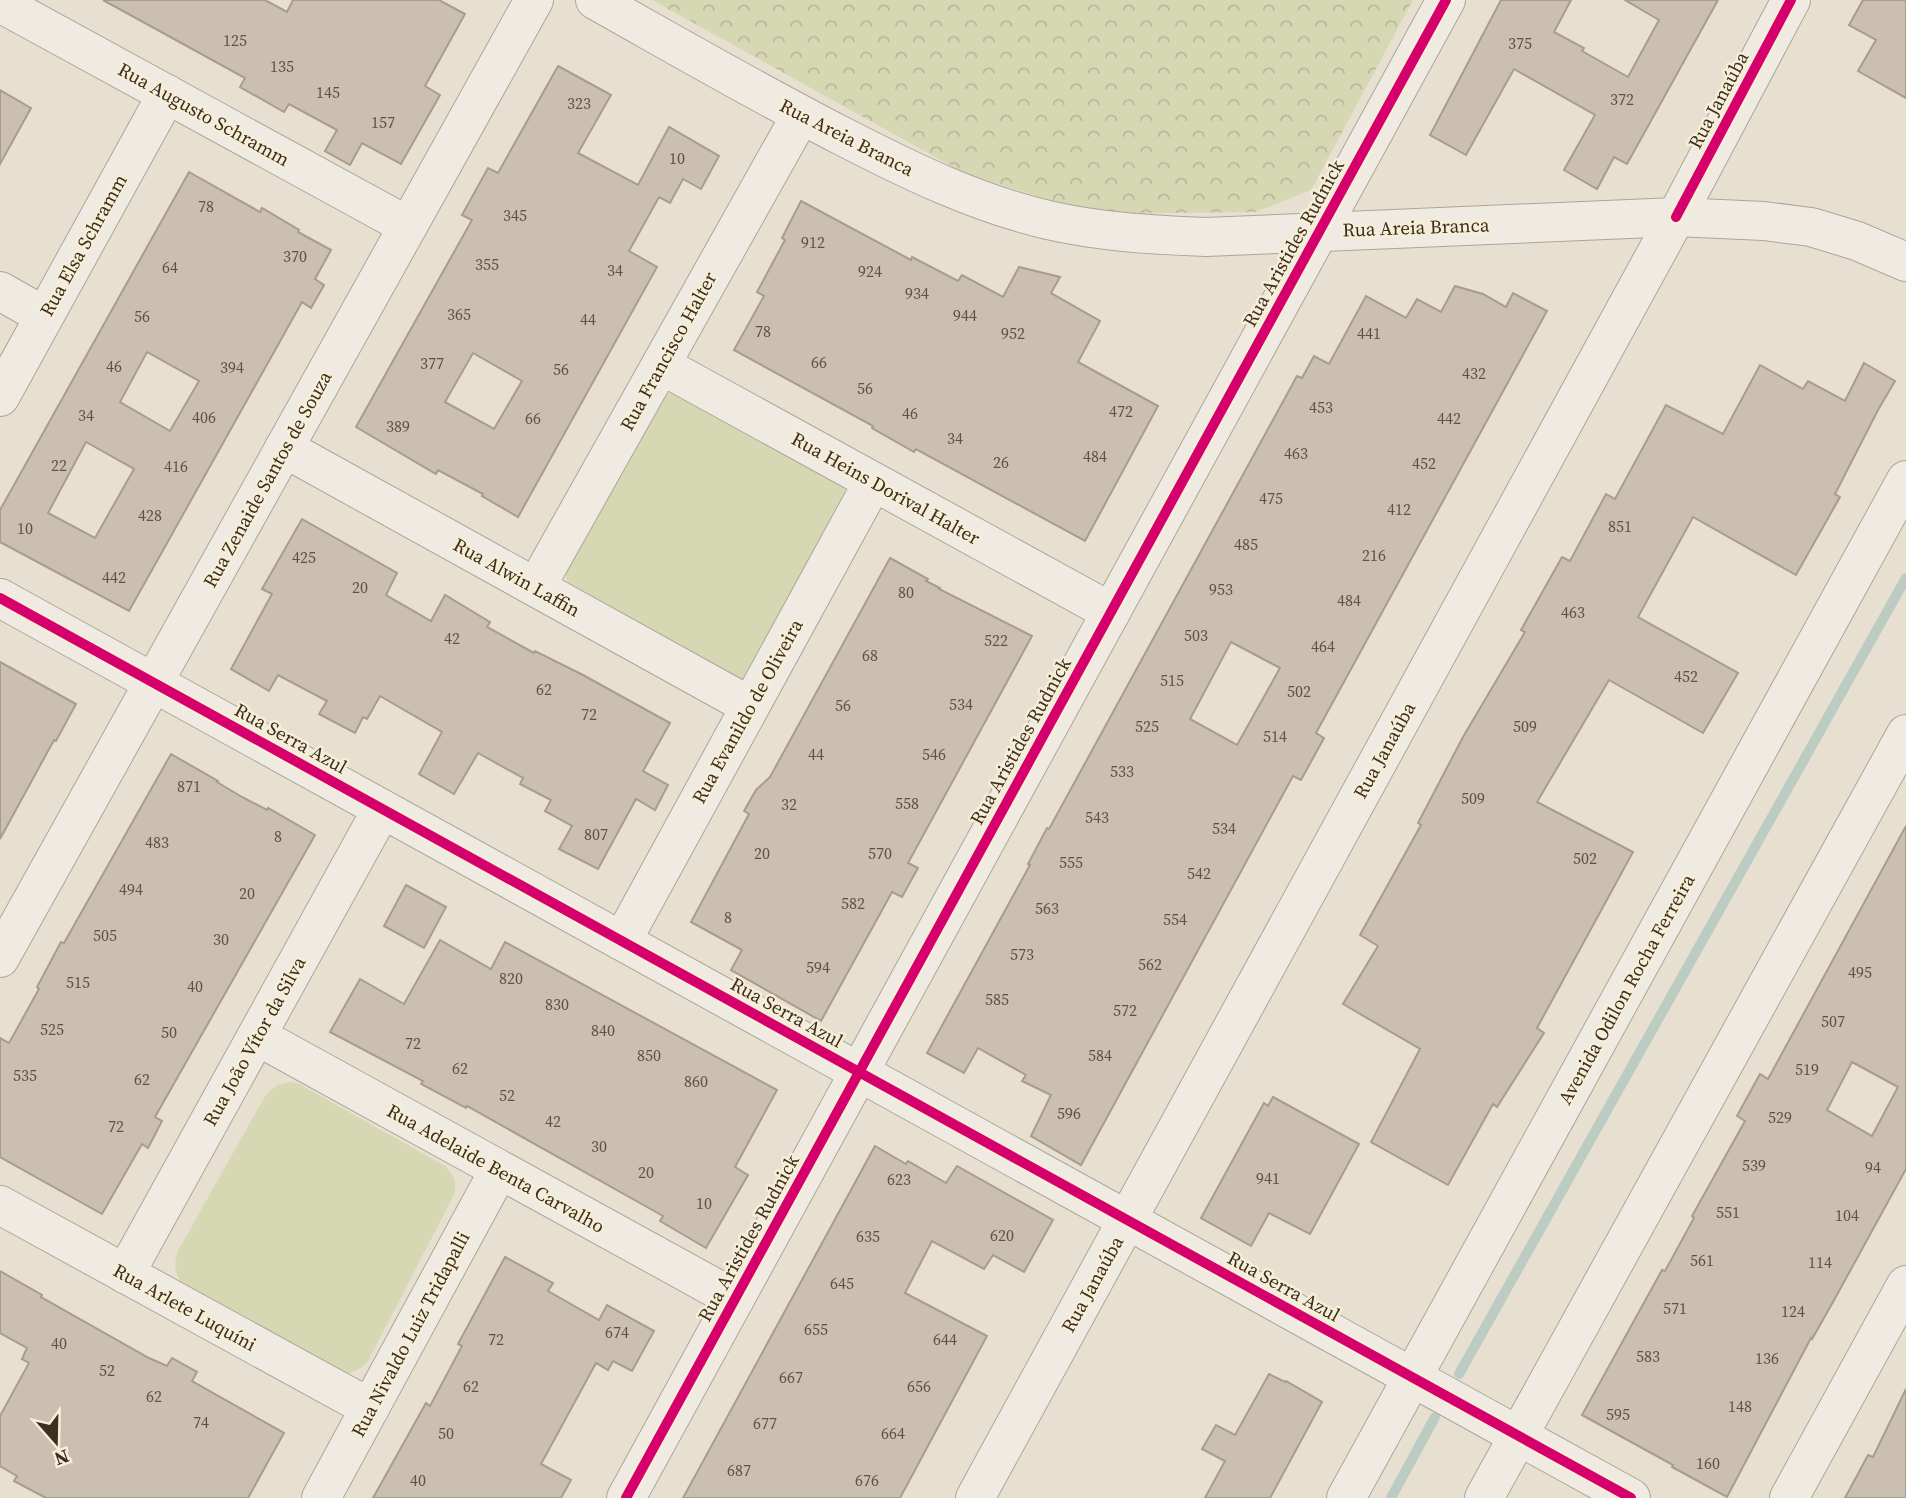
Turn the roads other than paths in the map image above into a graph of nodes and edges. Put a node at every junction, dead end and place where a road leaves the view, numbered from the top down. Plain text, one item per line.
1 (534, 0) edge
2 (595, 0) edge
3 (1446, 0) edge
4 (1791, 0) edge
5 (0, 3) edge
6 (167, 94) junction
7 (801, 115) junction
8 (1676, 217) junction
9 (408, 226) junction
10 (1319, 232) junction
11 (1906, 262) edge
12 (0, 291) edge
13 (44, 316) junction
14 (660, 365) junction
15 (0, 397) edge
16 (284, 448) junction
17 (1906, 480) edge
18 (873, 482) junction
19 (536, 587) junction
20 (0, 598) edge
21 (1111, 612) junction
22 (153, 683) junction
23 (750, 706) junction
24 (1906, 734) edge
25 (382, 808) junction
26 (14, 902) edge
27 (622, 941) junction
28 (0, 958) edge
29 (257, 1036) junction
30 (859, 1072) junction
31 (499, 1170) junction
32 (0, 1205) edge
33 (1127, 1220) junction
34 (125, 1274) junction
35 (1906, 1285) edge
36 (735, 1299) junction
37 (1894, 1333) edge
38 (1412, 1378) junction
39 (370, 1408) junction
40 (1518, 1436) junction
41 (321, 1498) edge
42 (626, 1498) edge
43 (975, 1498) edge
44 (1346, 1498) edge
45 (1484, 1498) edge
46 (1631, 1498) edge
47 (1789, 1498) edge

1 - 9 street, Rua Zenaide Santos de Souza
2 - 7 street, Rua Areia Branca
3 - 10 street, Rua Aristides Rudnick
4 - 8 street, Rua Janaúba
5 - 6 street, Rua Augusto Schramm
6 - 9 street, Rua Augusto Schramm
6 - 13 street, Rua Elsa Schramm
7 - 10 street, Rua Areia Branca
7 - 14 street, Rua Francisco Halter
8 - 10 street, Rua Areia Branca
8 - 11 street, Rua Areia Branca
8 - 33 street, Rua Janaúba
9 - 16 street, Rua Zenaide Santos de Souza
10 - 21 street, Rua Aristides Rudnick
12 - 13 street
13 - 15 street, Rua Elsa Schramm
14 - 18 street, Rua Heins Dorival Halter
14 - 19 street, Rua Francisco Halter
16 - 19 street, Rua Alwin Laffin
16 - 22 street, Rua Zenaide Santos de Souza
17 - 38 street, Avenida Odilon Rocha Ferreira
18 - 21 street, Rua Heins Dorival Halter
18 - 23 street, Rua Evanildo de Oliveira
19 - 23 street, Rua Alwin Laffin
20 - 22 street, Rua Serra Azul
21 - 30 street, Rua Aristides Rudnick
22 - 25 street, Rua Serra Azul
22 - 26 street, Rua Zenaide Santos de Souza
23 - 27 street, Rua Evanildo de Oliveira
24 - 40 street
25 - 27 street, Rua Serra Azul
25 - 29 street, Rua João Vítor da Silva
26 - 28 street, Rua Zenaide Santos de Souza
27 - 30 street, Rua Serra Azul
29 - 31 street, Rua Adelaide Benta Carvalho
29 - 34 street, Rua João Vítor da Silva
30 - 33 street, Rua Serra Azul
30 - 36 street, Rua Aristides Rudnick
31 - 36 street, Rua Adelaide Benta Carvalho
31 - 39 street, Rua Nivaldo Luiz Tridapalli
32 - 34 street, Rua Arlete Luquíni
33 - 38 street, Rua Serra Azul
33 - 43 street, Rua Janaúba
34 - 39 street, Rua Arlete Luquíni
35 - 37 street
36 - 42 street, Rua Aristides Rudnick
37 - 47 street
38 - 40 street, Rua Serra Azul
38 - 44 street, Avenida Odilon Rocha Ferreira
39 - 41 street, Rua Nivaldo Luiz Tridapalli
40 - 45 street
40 - 46 street, Rua Serra Azul

